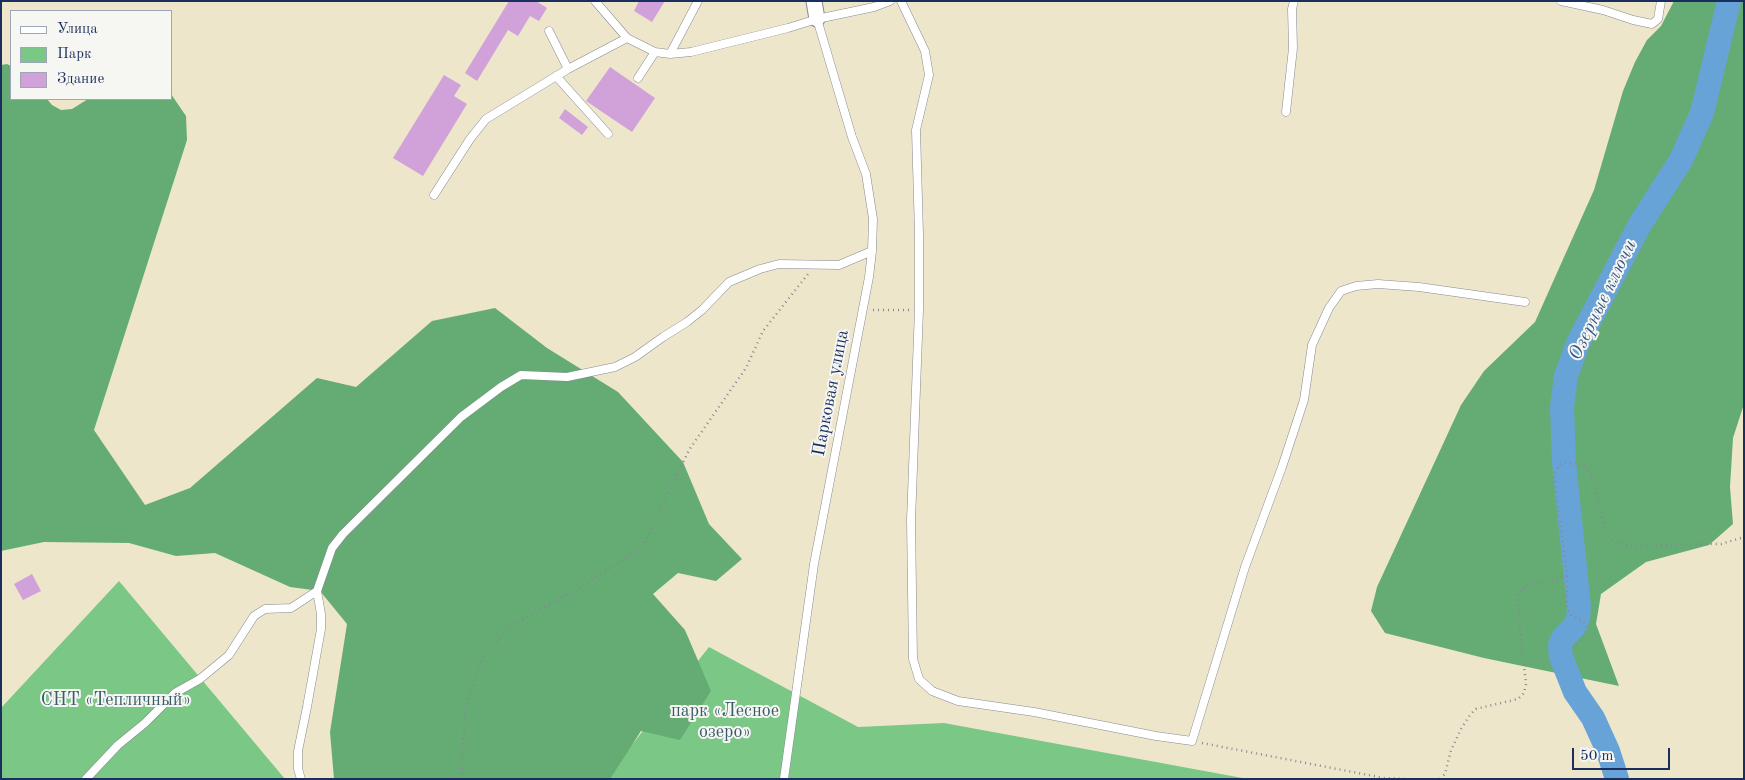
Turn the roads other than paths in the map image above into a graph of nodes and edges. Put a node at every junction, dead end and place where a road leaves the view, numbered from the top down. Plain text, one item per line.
1 (595, 1) edge
2 (698, 1) edge
3 (814, 1) edge
4 (890, 1) edge
5 (901, 1) edge
6 (1294, 1) edge
7 (1561, 1) edge
8 (1661, 1) edge
9 (817, 19) junction
10 (549, 31) dead end
11 (627, 38) junction
12 (655, 52) junction
13 (670, 54) junction
14 (568, 69) junction
15 (556, 76) junction
16 (638, 78) dead end
17 (1286, 112) dead end
18 (608, 134) dead end
19 (434, 195) dead end
20 (872, 251) junction
21 (1525, 302) dead end
22 (318, 591) junction
23 (86, 779) edge
24 (301, 779) edge
25 (784, 779) edge

1 - 11 lane
2 - 13 lane
3 - 9 street
4 - 9 lane
5 - 21 lane
6 - 17 lane
7 - 8 lane
9 - 13 lane
9 - 20 lane, Парковая улица
10 - 14 lane
11 - 12 lane
11 - 14 lane
12 - 13 lane
12 - 16 lane
14 - 15 lane
15 - 18 lane
15 - 19 lane
20 - 22 lane
20 - 25 lane, Парковая улица
22 - 23 lane
22 - 24 lane

